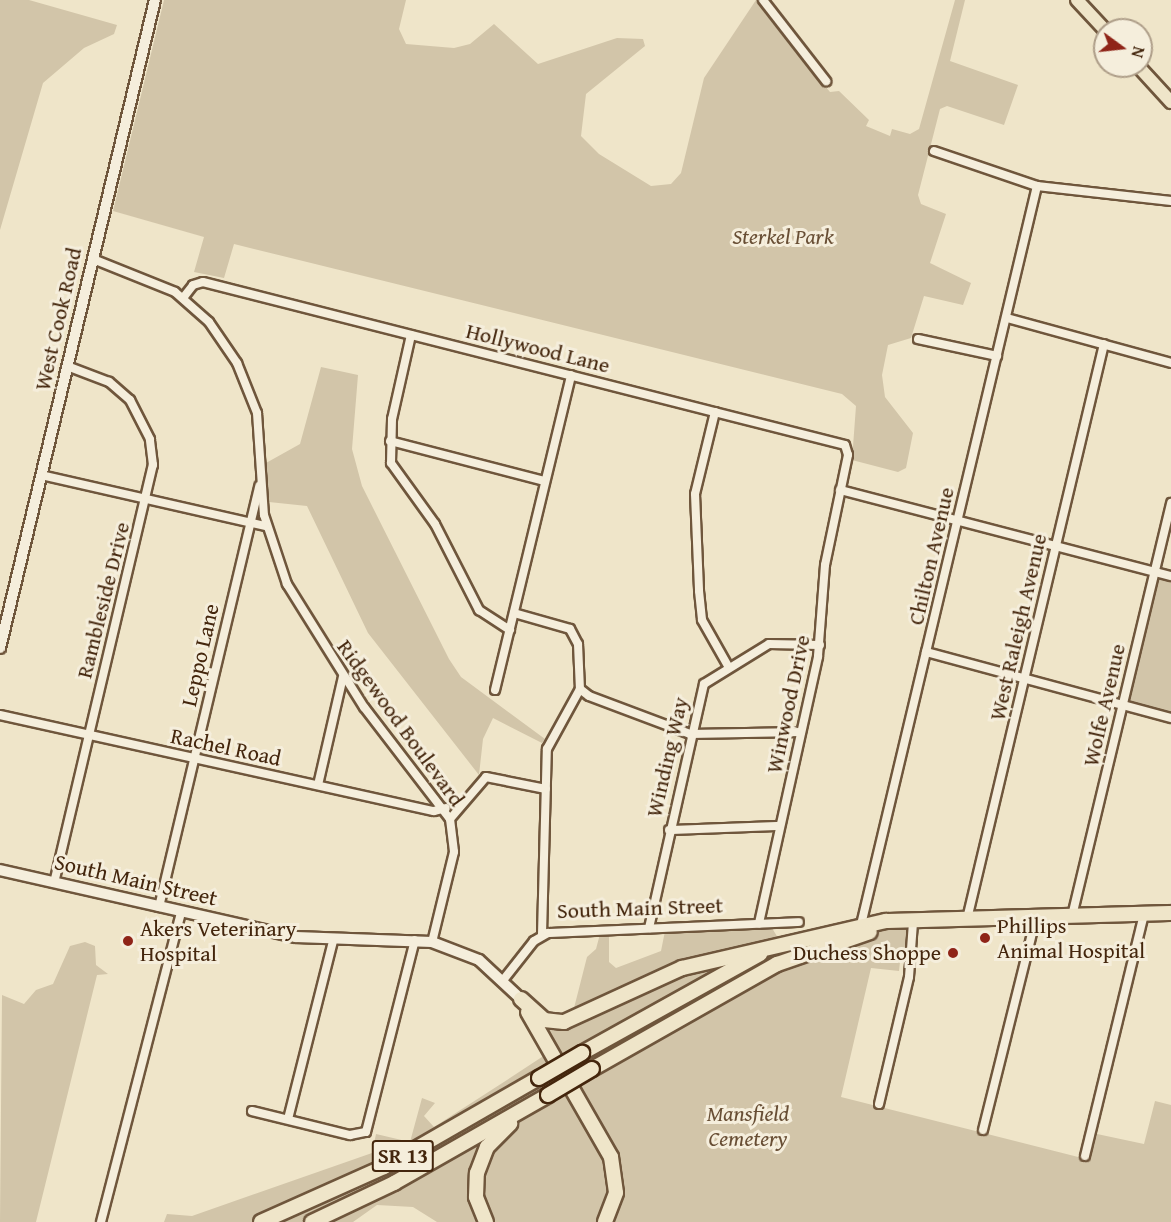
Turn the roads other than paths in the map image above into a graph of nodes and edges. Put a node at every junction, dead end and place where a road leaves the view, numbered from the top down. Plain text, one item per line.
1 (154, 0) edge
2 (763, 0) edge
3 (1077, 0) edge
4 (1094, 18) edge
5 (1149, 78) edge
6 (826, 81) dead end
7 (1171, 102) edge
8 (933, 151) dead end
9 (1037, 186) junction
10 (1171, 201) edge
11 (93, 259) junction
12 (183, 298) junction
13 (1007, 318) junction
14 (411, 335) junction
15 (918, 339) dead end
16 (1104, 344) junction
17 (997, 356) junction
18 (1171, 363) edge
19 (67, 366) junction
20 (571, 375) junction
21 (715, 412) junction
22 (390, 441) junction
23 (41, 475) junction
24 (545, 481) junction
25 (260, 482) junction
26 (840, 490) junction
27 (146, 500) junction
28 (1171, 503) edge
29 (958, 519) junction
30 (250, 524) junction
31 (267, 526) junction
32 (1056, 543) junction
33 (1155, 570) junction
34 (1171, 576) edge
35 (514, 613) junction
36 (510, 630) junction
37 (820, 645) junction
38 (0, 648) edge
39 (926, 652) junction
40 (728, 666) junction
41 (343, 677) junction
42 (1024, 678) junction
43 (580, 689) junction
44 (495, 690) dead end
45 (1123, 705) junction
46 (0, 715) edge
47 (1171, 718) edge
48 (801, 732) junction
49 (690, 734) junction
50 (89, 735) junction
51 (194, 759) junction
52 (318, 785) junction
53 (546, 789) junction
54 (446, 808) junction
55 (450, 819) junction
56 (779, 826) junction
57 (669, 830) junction
58 (0, 870) edge
59 (54, 883) junction
60 (159, 907) junction
61 (181, 912) junction
62 (1144, 914) junction
63 (1171, 914) edge
64 (1072, 916) junction
65 (1036, 917) junction
66 (967, 919) junction
67 (799, 922) dead end
68 (913, 922) junction
69 (759, 924) junction
70 (649, 928) junction
71 (860, 929) junction
72 (542, 934) junction
73 (804, 938) junction
74 (416, 940) junction
75 (333, 941) junction
76 (432, 942) junction
77 (504, 980) junction
78 (521, 999) junction
79 (548, 1095) junction
80 (879, 1104) dead end
81 (252, 1111) dead end
82 (288, 1119) junction
83 (983, 1130) dead end
84 (1085, 1156) dead end
85 (101, 1222) edge
86 (261, 1222) edge
87 (312, 1222) edge
88 (486, 1222) edge
89 (605, 1222) edge

1 - 11 main road, West Cook Road
2 - 6 street
3 - 4 main road
5 - 7 main road
8 - 9 street
9 - 10 street
9 - 13 street, Chilton Avenue
11 - 12 street, Ridgewood Boulevard
11 - 19 main road, West Cook Road
12 - 14 street, Hollywood Lane
12 - 25 street, Ridgewood Boulevard
13 - 16 street
13 - 17 street, Chilton Avenue
14 - 20 street, Hollywood Lane
14 - 22 street
15 - 17 street
16 - 18 street
16 - 32 street, West Raleigh Avenue
17 - 29 street, Chilton Avenue
19 - 23 main road, West Cook Road
19 - 27 street, Rambleside Drive
20 - 21 street, Hollywood Lane
20 - 24 street
21 - 26 street, Hollywood Lane
21 - 40 street
22 - 24 street
22 - 36 street
23 - 27 street
23 - 38 main road, West Cook Road
24 - 35 street
25 - 30 street, Leppo Lane
25 - 31 street, Ridgewood Boulevard
26 - 29 street
26 - 37 street, Winwood Drive
27 - 30 street
27 - 50 street, Rambleside Drive
28 - 33 street, Wolfe Avenue
29 - 32 street
29 - 39 street, Chilton Avenue
30 - 31 street
30 - 51 street, Leppo Lane
31 - 41 street, Ridgewood Boulevard
32 - 33 street
32 - 42 street, West Raleigh Avenue
33 - 34 street
33 - 45 street, Wolfe Avenue
35 - 36 street
35 - 43 street
36 - 44 street
37 - 40 street, Winding Way
37 - 48 street, Winwood Drive
39 - 42 street
39 - 71 street, Chilton Avenue
40 - 49 street, Winding Way
41 - 52 street
41 - 54 street, Ridgewood Boulevard
42 - 45 street
42 - 66 street, West Raleigh Avenue
43 - 49 street
43 - 53 street
45 - 47 street
45 - 64 street, Wolfe Avenue
46 - 50 street, Rachel Road
48 - 49 street
48 - 56 street, Winwood Drive
49 - 57 street, Winding Way
50 - 51 street, Rachel Road
50 - 59 street, Rambleside Drive
51 - 52 street, Rachel Road
51 - 60 street, Leppo Lane
52 - 54 street, Rachel Road
53 - 55 street
53 - 72 street
54 - 55 street, Ridgewood Boulevard
55 - 76 street, Ridgewood Boulevard
56 - 57 street
56 - 69 street, Winwood Drive
57 - 70 street, Winding Way
58 - 59 main road, South Main Street
59 - 60 main road, South Main Street
60 - 61 main road, South Main Street
61 - 75 main road, South Main Street
61 - 85 street
62 - 63 highway, SR 13
62 - 64 highway, SR 13
62 - 84 street
64 - 65 highway, SR 13
65 - 66 highway, SR 13
65 - 83 street
66 - 68 highway, SR 13
67 - 69 street, South Main Street
68 - 71 highway, SR 13
68 - 80 street
69 - 70 street, South Main Street
70 - 72 street, South Main Street
71 - 73 highway, SR 13
71 - 79 highway, SR 13, bridge
72 - 77 street, South Main Street
73 - 78 highway
73 - 86 highway, SR 13, bridge
74 - 75 main road, South Main Street
74 - 76 main road, South Main Street
74 - 82 street
75 - 82 street
76 - 77 main road, South Main Street
77 - 78 main road, South Main Street
78 - 89 highway
79 - 87 highway, SR 13
79 - 88 highway
81 - 82 street

